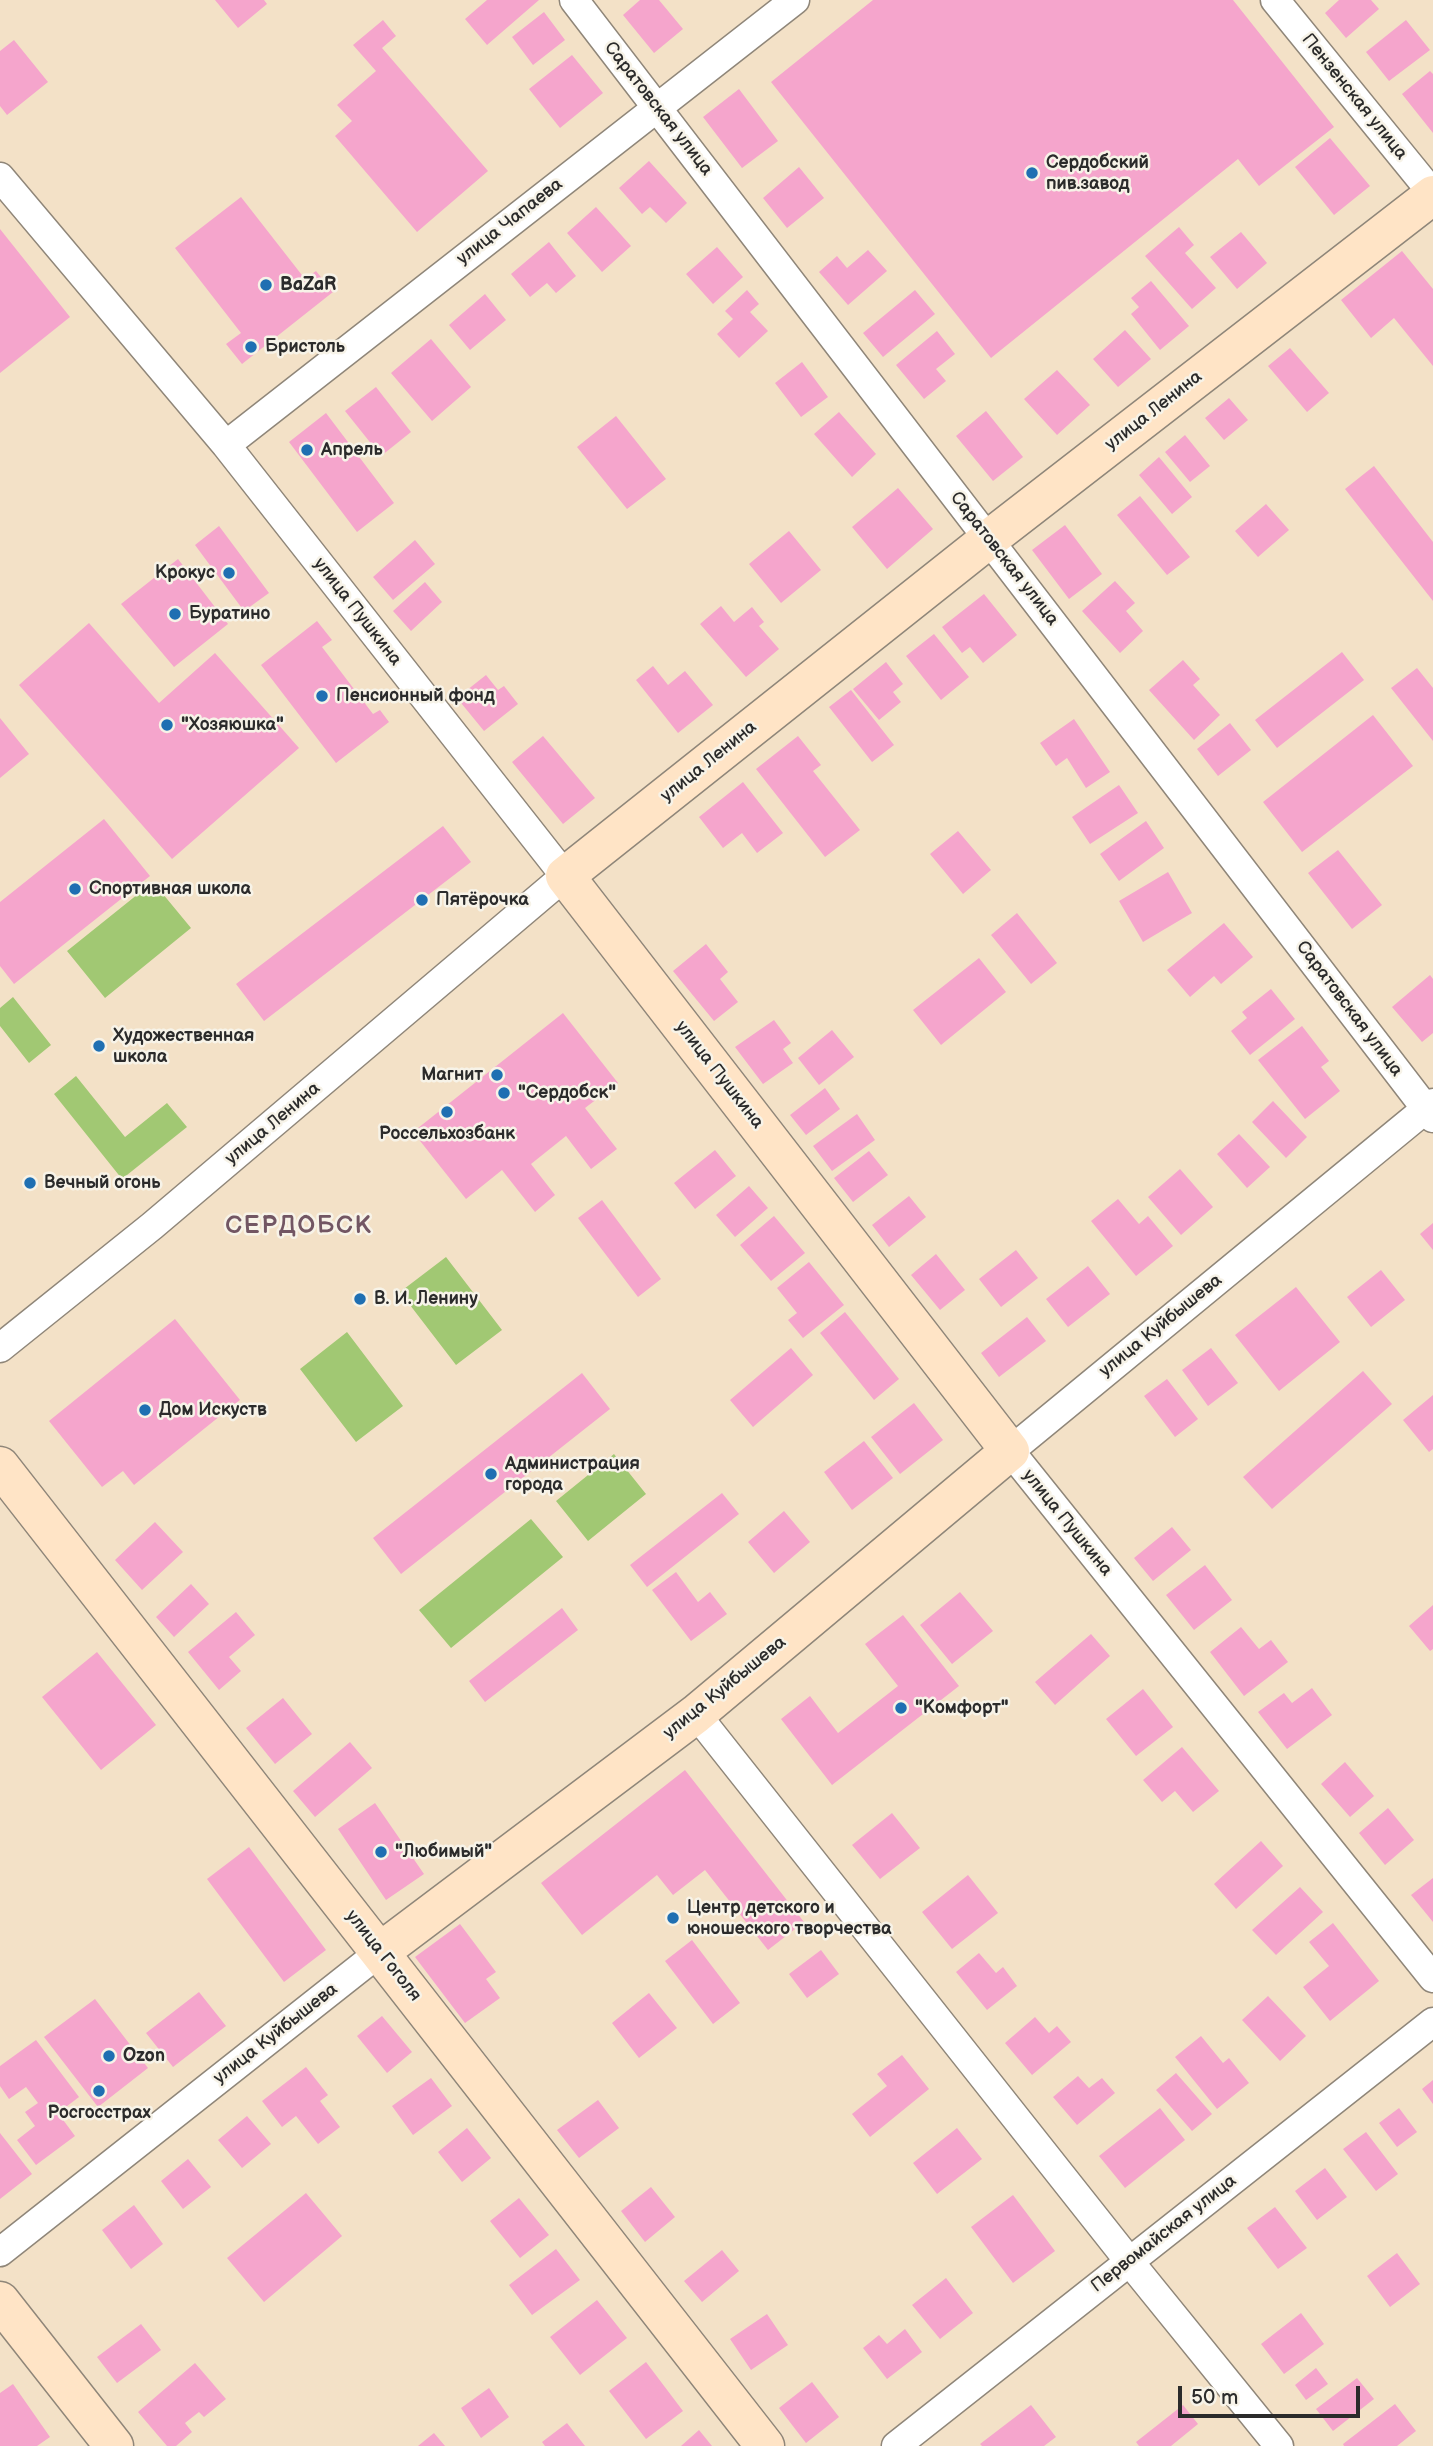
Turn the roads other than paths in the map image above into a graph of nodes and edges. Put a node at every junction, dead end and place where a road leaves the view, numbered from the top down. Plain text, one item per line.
1 (574, 0) edge
2 (795, 0) edge
3 (1275, 0) edge
4 (656, 107) junction
5 (0, 177) edge
6 (1433, 194) edge
7 (226, 445) junction
8 (989, 539) junction
9 (565, 876) junction
10 (1431, 1110) edge
11 (0, 1348) edge
12 (1010, 1451) junction
13 (0, 1466) edge
14 (696, 1713) junction
15 (380, 1952) junction
16 (1433, 1978) edge
17 (1433, 2022) edge
18 (0, 2252) edge
19 (1129, 2261) junction
20 (0, 2301) edge
21 (114, 2446) edge
22 (765, 2446) edge
23 (896, 2446) edge
24 (1279, 2446) edge

1 - 4 street, Саратовская улица
2 - 4 street, улица Чапаева
3 - 6 street, Пензенская улица
4 - 7 street, улица Чапаева
4 - 8 street, Саратовская улица
5 - 7 street, улица Пушкина
6 - 8 street, улица Ленина
7 - 9 street, улица Пушкина
8 - 9 street, улица Ленина
8 - 10 street, Саратовская улица
9 - 11 street, улица Ленина
9 - 12 street, улица Пушкина
10 - 12 street, улица Куйбышева
12 - 14 street, улица Куйбышева
12 - 16 street, улица Пушкина
13 - 15 street, улица Гоголя
14 - 15 street, улица Куйбышева
14 - 19 street
15 - 18 street, улица Куйбышева
15 - 22 street, улица Гоголя
17 - 19 street, Первомайская улица
19 - 23 street, Первомайская улица
19 - 24 street
20 - 21 street

